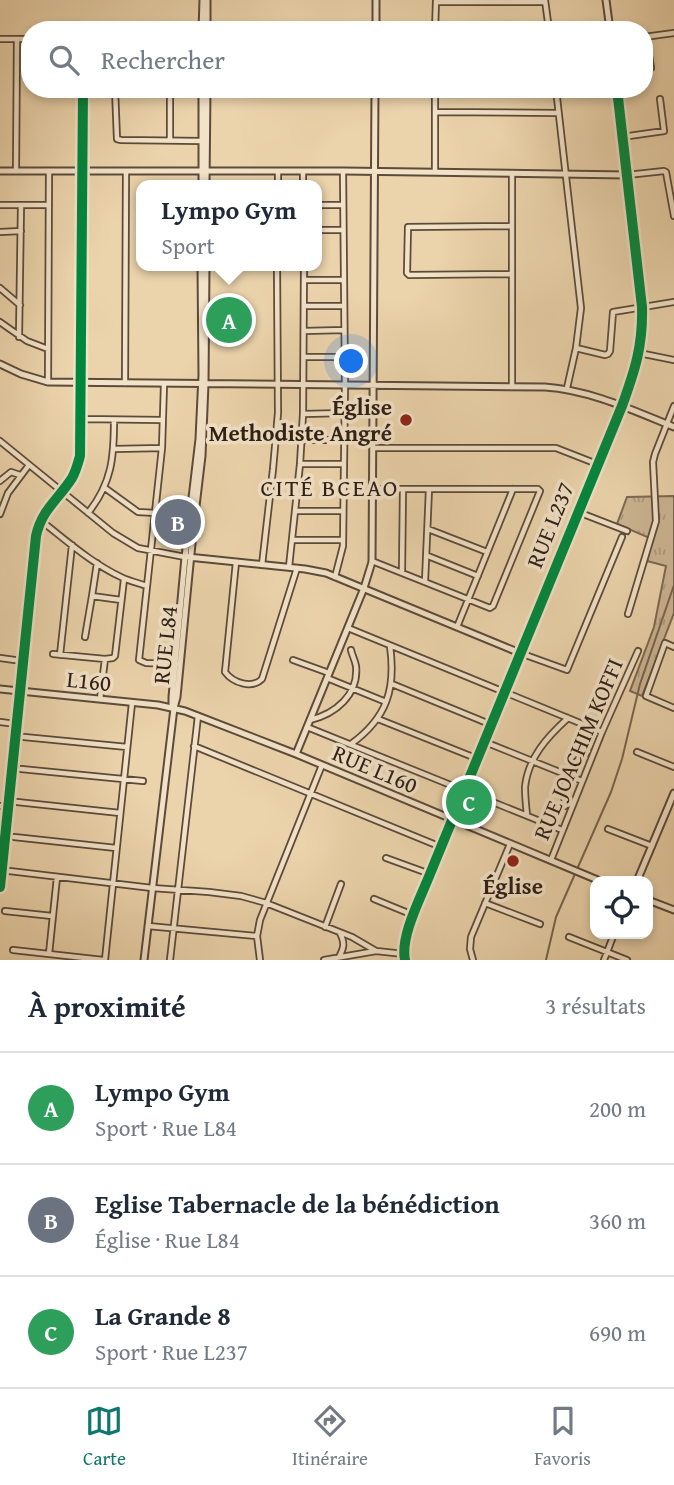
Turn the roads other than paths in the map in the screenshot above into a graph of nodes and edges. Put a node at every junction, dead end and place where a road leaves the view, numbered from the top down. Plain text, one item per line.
1 (205, 0) edge
2 (376, 0) edge
3 (606, 0) edge
4 (436, 1) edge
5 (545, 1) edge
6 (204, 21) edge
7 (376, 21) edge
8 (435, 21) edge
9 (548, 21) edge
10 (609, 21) edge
11 (674, 33) edge
12 (653, 35) edge
13 (0, 39) edge
14 (17, 39) junction
15 (21, 39) edge
16 (83, 98) edge
17 (115, 98) edge
18 (170, 98) edge
19 (204, 98) edge
20 (375, 98) edge
21 (435, 98) edge
22 (557, 98) edge
23 (618, 98) edge
24 (660, 99) dead end
25 (435, 112) junction
26 (558, 113) junction
27 (622, 137) junction
28 (170, 140) junction
29 (204, 141) junction
30 (0, 171) edge
31 (16, 171) junction
32 (342, 171) junction
33 (49, 172) junction
34 (83, 172) junction
35 (126, 172) junction
36 (204, 172) junction
37 (278, 172) junction
38 (303, 172) junction
39 (374, 172) junction
40 (435, 172) junction
41 (512, 173) junction
42 (565, 174) junction
43 (626, 174) junction
44 (204, 180) edge
45 (278, 180) edge
46 (303, 180) edge
47 (0, 205) edge
48 (21, 205) junction
49 (49, 205) junction
50 (322, 205) edge
51 (343, 205) junction
52 (674, 216) edge
53 (512, 226) junction
54 (322, 230) edge
55 (343, 230) junction
56 (21, 231) junction
57 (0, 232) edge
58 (204, 271) edge
59 (277, 271) edge
60 (304, 271) edge
61 (512, 274) junction
62 (304, 280) junction
63 (343, 280) junction
64 (0, 288) edge
65 (674, 302) edge
66 (21, 305) junction
67 (304, 306) junction
68 (344, 306) junction
69 (642, 307) junction
70 (0, 322) edge
71 (344, 330) junction
72 (304, 331) junction
73 (19, 337) junction
74 (576, 348) junction
75 (48, 349) junction
76 (639, 353) junction
77 (304, 357) junction
78 (344, 357) junction
79 (674, 360) edge
80 (0, 364) edge
81 (48, 382) junction
82 (81, 383) junction
83 (125, 383) junction
84 (164, 384) junction
85 (203, 384) junction
86 (279, 385) junction
87 (303, 385) junction
88 (345, 385) junction
89 (374, 385) junction
90 (512, 387) junction
91 (567, 388) junction
92 (622, 406) junction
93 (674, 406) edge
94 (344, 413) junction
95 (303, 414) junction
96 (81, 419) junction
97 (114, 420) junction
98 (163, 420) junction
99 (667, 424) junction
100 (674, 427) edge
101 (302, 440) junction
102 (344, 440) junction
103 (0, 441) edge
104 (162, 448) junction
105 (374, 448) junction
106 (114, 449) junction
107 (300, 464) junction
108 (344, 464) junction
109 (597, 464) junction
110 (29, 465) junction
111 (20, 475) junction
112 (0, 481) edge
113 (105, 488) junction
114 (374, 489) junction
115 (403, 489) junction
116 (429, 489) junction
117 (513, 489) junction
118 (61, 491) junction
119 (295, 511) junction
120 (343, 511) junction
121 (578, 512) junction
122 (88, 513) junction
123 (156, 513) junction
124 (0, 514) edge
125 (40, 520) junction
126 (428, 529) junction
127 (627, 531) dead end
128 (622, 537) dead end
129 (292, 540) junction
130 (344, 540) junction
131 (72, 545) junction
132 (152, 551) junction
133 (487, 552) junction
134 (428, 556) junction
135 (188, 557) junction
136 (372, 561) junction
137 (236, 562) junction
138 (97, 564) junction
139 (262, 565) junction
140 (289, 568) junction
141 (297, 568) junction
142 (402, 572) junction
143 (478, 576) junction
144 (335, 577) junction
145 (124, 579) junction
146 (425, 582) junction
147 (147, 586) junction
148 (364, 588) junction
149 (92, 596) junction
150 (121, 600) junction
151 (468, 600) junction
152 (628, 614) dead end
153 (457, 627) junction
154 (348, 628) junction
155 (85, 637) dead end
156 (390, 646) junction
157 (674, 647) edge
158 (351, 650) dead end
159 (638, 651) dead end
160 (520, 653) junction
161 (53, 654) dead end
162 (60, 655) junction
163 (0, 658) edge
164 (105, 659) junction
165 (293, 660) dead end
166 (22, 661) junction
167 (176, 664) junction
168 (328, 676) junction
169 (391, 684) junction
170 (352, 688) junction
171 (0, 689) edge
172 (19, 691) junction
173 (505, 693) junction
174 (100, 699) junction
175 (386, 702) junction
176 (132, 703) junction
177 (174, 708) junction
178 (674, 708) edge
179 (198, 716) junction
180 (378, 719) junction
181 (568, 719) junction
182 (310, 720) junction
183 (0, 722) edge
184 (16, 724) junction
185 (492, 725) junction
186 (307, 727) junction
187 (602, 732) junction
188 (24, 737) dead end
189 (485, 742) junction
190 (350, 745) junction
191 (194, 746) junction
192 (127, 747) junction
193 (588, 751) dead end
194 (637, 752) dead end
195 (296, 754) junction
196 (478, 759) junction
197 (532, 761) junction
198 (322, 765) junction
199 (674, 767) edge
200 (21, 769) dead end
201 (567, 775) junction
202 (123, 779) junction
203 (143, 781) dead end
204 (582, 781) junction
205 (465, 791) junction
206 (312, 793) junction
207 (674, 793) edge
208 (17, 802) dead end
209 (0, 806) edge
210 (9, 806) junction
211 (565, 806) dead end
212 (120, 813) junction
213 (527, 816) junction
214 (452, 820) junction
215 (608, 829) dead end
216 (562, 830) junction
217 (14, 837) dead end
218 (510, 844) junction
219 (652, 846) junction
220 (441, 847) junction
221 (116, 848) junction
222 (386, 858) dead end
223 (551, 860) junction
224 (1, 870) edge
225 (430, 874) junction
226 (639, 876) edge
227 (57, 877) junction
228 (590, 877) edge
229 (113, 883) junction
230 (341, 884) dead end
231 (0, 887) edge
232 (152, 888) junction
233 (178, 890) junction
234 (374, 899) dead end
235 (653, 902) edge
236 (266, 903) junction
237 (485, 903) junction
238 (674, 910) edge
239 (5, 911) dead end
240 (52, 916) junction
241 (414, 916) junction
242 (540, 924) dead end
243 (148, 926) junction
244 (325, 927) junction
245 (174, 928) junction
246 (340, 932) junction
247 (257, 936) junction
248 (352, 937) junction
249 (569, 937) dead end
250 (612, 939) edge
251 (344, 944) junction
252 (13, 950) dead end
253 (376, 951) junction
254 (607, 952) junction
255 (49, 954) junction
256 (350, 956) junction
257 (404, 957) edge
258 (338, 958) edge
259 (104, 960) edge
260 (144, 960) edge
261 (170, 960) edge
262 (260, 960) edge
263 (324, 960) edge
264 (473, 960) edge
265 (604, 960) edge
266 (627, 960) edge

1 - 6 street
2 - 7 street
3 - 10 street
4 - 5 street
4 - 8 street
5 - 9 street
11 - 12 street
13 - 14 street
14 - 15 street
14 - 31 street
16 - 34 street
17 - 28 street
18 - 28 street
19 - 29 street
20 - 39 street
21 - 25 street
22 - 26 street
23 - 27 street, RUE L237
24 - 27 street
25 - 26 street
25 - 40 street
26 - 42 street
27 - 43 street, RUE L237
28 - 29 street
29 - 36 street
30 - 31 street
31 - 33 street
32 - 38 street
32 - 39 street
32 - 51 street
33 - 34 street
33 - 49 street
34 - 35 street
34 - 82 street
35 - 36 street
35 - 83 street
36 - 37 street
36 - 44 street
37 - 38 street
37 - 45 street
38 - 46 street
39 - 40 street
39 - 89 street
40 - 41 street
41 - 42 street
41 - 53 street
42 - 43 street
42 - 74 street
43 - 52 street
43 - 69 street, RUE L237
47 - 48 street
48 - 49 street
48 - 56 street
49 - 75 street
50 - 51 street
51 - 55 street
53 - 61 street
53 - 61 street
54 - 55 street
55 - 63 street
56 - 57 street
56 - 66 street
58 - 85 street, RUE L84
59 - 86 street
60 - 62 street
61 - 90 street
62 - 63 street
62 - 67 street
63 - 68 street
64 - 66 street
65 - 69 street
66 - 73 street
67 - 68 street
67 - 72 street
68 - 71 street
69 - 74 street
69 - 76 street, RUE L237
70 - 73 street
71 - 72 street
71 - 78 street
72 - 77 street
73 - 75 street
74 - 91 street
75 - 81 street
76 - 79 street
76 - 92 street, RUE L237
77 - 78 street
77 - 87 street
78 - 88 street
80 - 81 street
81 - 82 street
82 - 83 street
82 - 96 street
83 - 84 street
84 - 85 street
84 - 98 street
85 - 86 street
85 - 135 street, RUE L84
86 - 87 street
86 - 139 street
87 - 88 street
87 - 95 street
88 - 89 street
88 - 94 street
89 - 90 street
89 - 105 street
90 - 91 street
91 - 92 street
92 - 99 street
92 - 109 street, RUE L237
93 - 99 street
94 - 95 street
94 - 102 street
95 - 101 street
96 - 97 street
96 - 118 street
97 - 98 street
97 - 106 street
98 - 104 street
99 - 100 street
99 - 152 street
101 - 102 street
101 - 107 street
102 - 108 street
103 - 110 street
104 - 106 street
104 - 123 street
105 - 109 street
105 - 114 street
106 - 113 street
107 - 108 street
107 - 119 street
108 - 120 street
109 - 121 street, RUE L237
110 - 111 street
110 - 118 street
111 - 112 street
111 - 124 street
113 - 122 street
113 - 123 street
114 - 115 street
114 - 136 street
115 - 116 street
115 - 142 street
116 - 117 street
116 - 126 street
117 - 133 street
117 - 151 street
118 - 122 street
118 - 125 street
119 - 120 street
119 - 129 street
120 - 130 street
121 - 127 street
121 - 160 street, RUE L237
122 - 132 street
123 - 132 street
125 - 131 street
125 - 166 street
126 - 133 street
126 - 134 street
128 - 160 street
129 - 130 street
129 - 140 street
130 - 144 street
131 - 138 street
131 - 162 street
132 - 135 street
132 - 147 street
133 - 143 street
134 - 143 street
134 - 146 street
135 - 137 street
135 - 167 street, RUE L84
135 - 177 street, RUE L84
136 - 142 street
136 - 148 street
137 - 139 street
137 - 141 street
138 - 145 street
138 - 149 street
139 - 140 street
140 - 141 street
141 - 144 street
142 - 146 street
143 - 151 street
144 - 148 street
145 - 147 street
145 - 150 street
146 - 151 street
147 - 167 street
148 - 153 street
148 - 154 street
149 - 150 street
149 - 155 street
150 - 164 street
151 - 153 street
153 - 160 street
154 - 156 street
154 - 168 street
156 - 169 street
156 - 173 street
157 - 178 street
158 - 170 street
159 - 187 street, RUE JOACHIM KOFFI
160 - 173 street, RUE L237
161 - 162 street
162 - 164 street
163 - 166 street
164 - 174 street
165 - 168 street
166 - 172 street
167 - 177 street, RUE L84
168 - 170 street
168 - 182 street
169 - 175 street
169 - 185 street
170 - 175 street
170 - 182 street
171 - 172 street, L160
172 - 174 street, L160
172 - 184 street
173 - 181 street
173 - 185 street, RUE L237
174 - 176 street, L160
175 - 180 street
176 - 177 street, L160
176 - 192 street
177 - 179 street, RUE L160
177 - 232 street
179 - 191 street
179 - 195 street, RUE L160
180 - 190 street
180 - 196 street
181 - 187 street
181 - 197 street
182 - 186 street
183 - 184 street
184 - 210 street
185 - 189 street, RUE L237
186 - 190 street
186 - 195 street
187 - 204 street, RUE JOACHIM KOFFI
188 - 192 street
189 - 196 street, RUE L237
189 - 197 street
190 - 205 street
191 - 206 street
191 - 233 street
192 - 202 street
193 - 201 street
194 - 199 street
195 - 198 street, RUE L160
196 - 205 street, RUE L237
197 - 201 street
197 - 213 street
198 - 206 street
198 - 214 street, RUE L160
200 - 202 street
201 - 204 street
201 - 211 street
202 - 203 street
202 - 212 street
204 - 216 street, RUE JOACHIM KOFFI
205 - 213 street
205 - 214 street, RUE L237
206 - 220 street
206 - 236 street
207 - 219 street
208 - 212 street
209 - 210 street
210 - 224 street
212 - 221 street
213 - 216 street
214 - 218 street, RUE L160
214 - 220 street, RUE L237
215 - 219 street
216 - 223 street, RUE JOACHIM KOFFI
217 - 221 street
218 - 223 street, RUE L160
218 - 237 street
219 - 226 street
220 - 225 street, RUE L237
221 - 229 street
222 - 225 street
223 - 228 street, RUE L160
224 - 227 street
224 - 231 street
225 - 241 street, RUE L237
227 - 229 street
227 - 240 street
229 - 232 street
229 - 259 street
230 - 244 street
232 - 233 street
232 - 243 street
233 - 236 street
233 - 245 street
234 - 241 street
235 - 238 street
236 - 244 street
236 - 247 street
237 - 242 street
237 - 264 street
239 - 240 street
240 - 255 street
241 - 257 street, RUE L237
243 - 245 street
243 - 260 street
244 - 246 street
245 - 247 street
245 - 261 street
246 - 248 street
246 - 251 street
247 - 262 street
248 - 251 street
248 - 253 street
249 - 254 street
250 - 254 street
251 - 256 street
251 - 258 street
252 - 255 street
253 - 256 street
253 - 257 street
254 - 265 street
254 - 266 street
255 - 259 street
256 - 258 street
258 - 263 street

